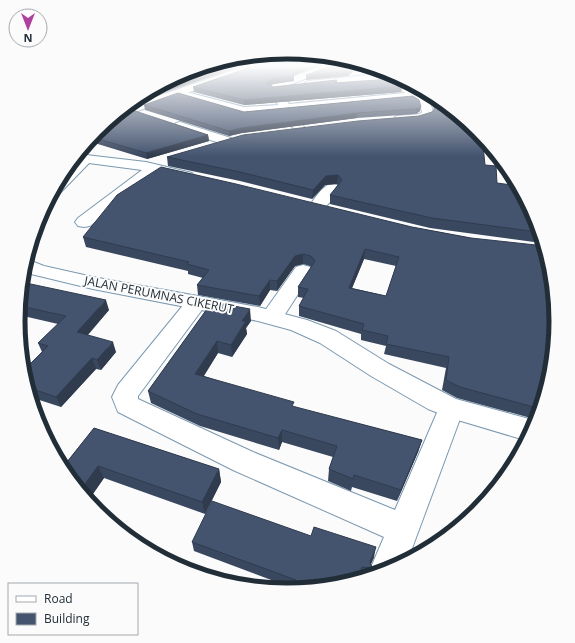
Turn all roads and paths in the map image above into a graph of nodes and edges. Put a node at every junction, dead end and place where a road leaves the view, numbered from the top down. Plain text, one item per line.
1 (168, 96) edge
2 (193, 96) edge
3 (279, 96) edge
4 (414, 96) joint
5 (425, 103) junction
6 (433, 103) edge
7 (286, 106) junction
8 (135, 108) edge
9 (132, 110) edge
10 (152, 117) edge
11 (387, 120) edge
12 (167, 122) edge
13 (314, 128) edge
14 (300, 130) junction
15 (285, 132) edge
16 (204, 147) edge
17 (168, 159) edge
18 (80, 161) edge
19 (149, 167) junction
20 (199, 178) edge
21 (332, 188) dead end
22 (317, 207) edge
23 (84, 222) dead end
24 (527, 248) edge
25 (540, 250) edge
26 (31, 267) edge
27 (303, 271) dead end
28 (196, 303) junction
29 (272, 317) junction
30 (451, 408) junction
31 (527, 429) edge
32 (403, 529) junction
33 (389, 563) edge

1 - 8 street
2 - 7 street
3 - 7 street
4 - 5 street
4 - 7 street
5 - 6 street
5 - 11 street
7 - 14 street
9 - 10 street
12 - 16 street
13 - 14 street
14 - 15 street
17 - 19 street
18 - 19 street
19 - 20 street
19 - 23 street
21 - 22 street
24 - 25 street
26 - 28 street, JALAN PERUMNAS CIKERUT
27 - 29 street
28 - 29 street, JALAN PERUMNAS CIKERUT
28 - 32 street
29 - 30 street, JALAN PERUMNAS CIKERUT
30 - 31 street, JALAN PERUMNAS CIKERUT
30 - 32 street
32 - 33 street

